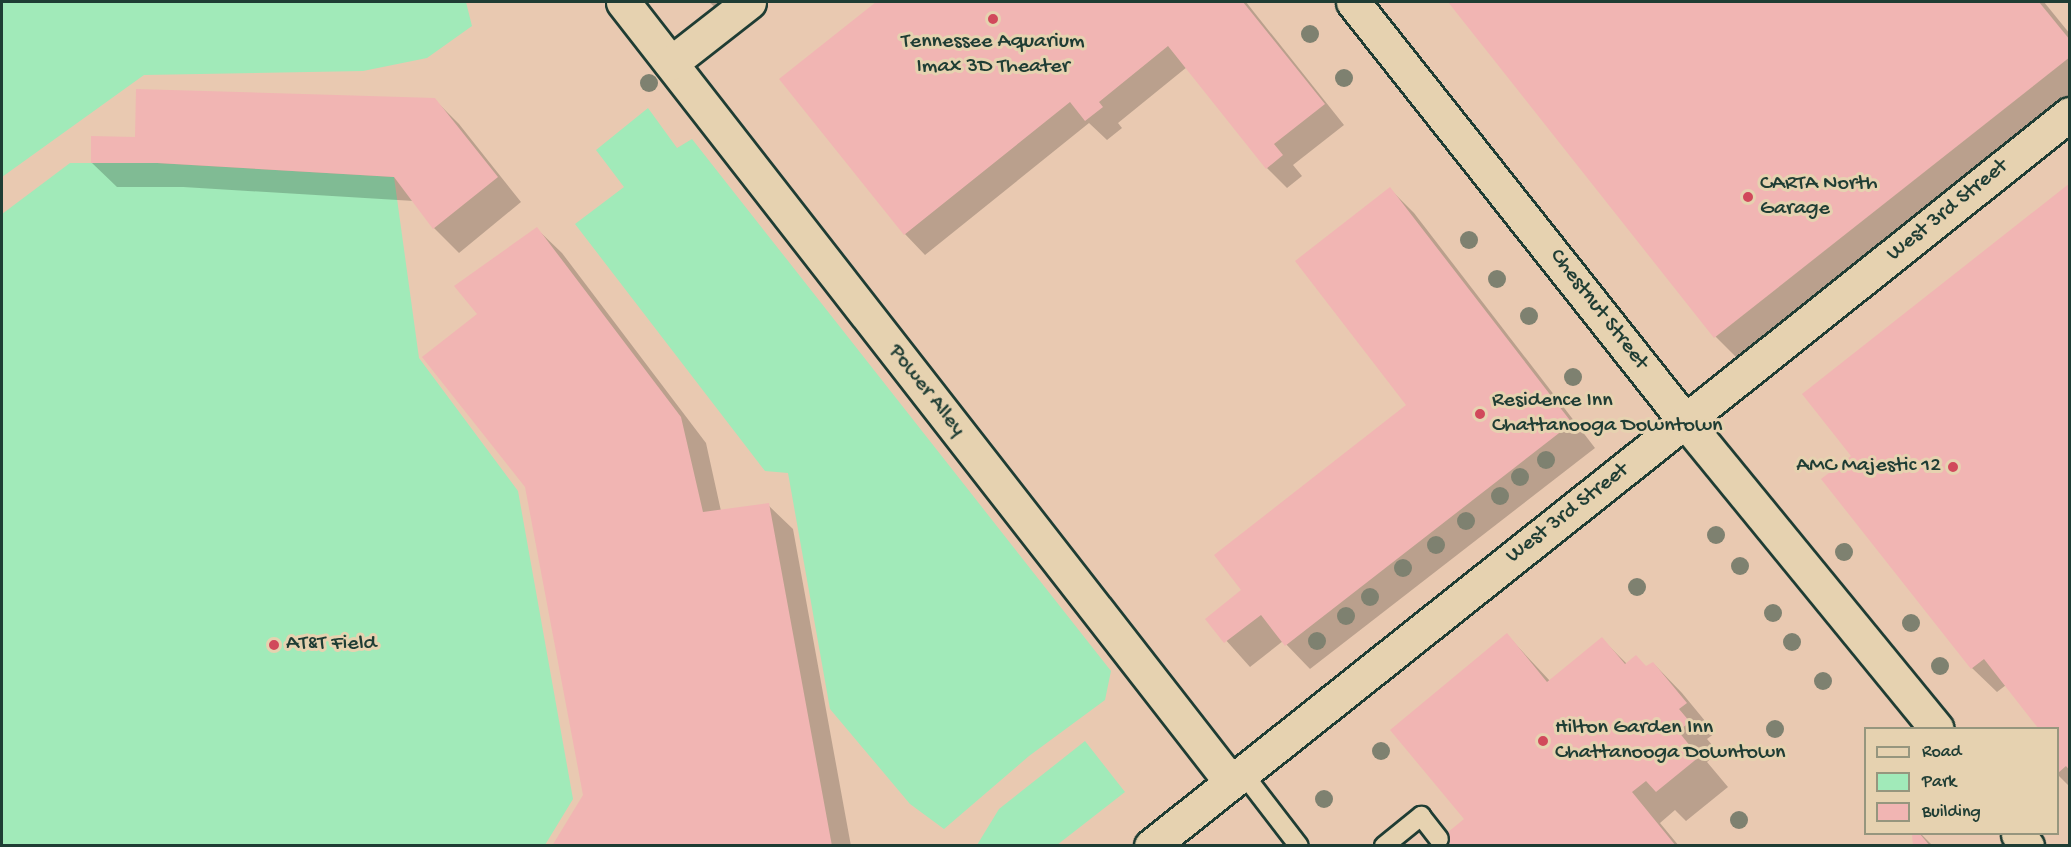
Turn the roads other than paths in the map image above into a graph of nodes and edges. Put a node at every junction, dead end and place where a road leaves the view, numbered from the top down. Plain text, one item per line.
1 (622, 2) edge
2 (749, 2) edge
3 (1353, 2) edge
4 (671, 63) junction
5 (2070, 114) edge
6 (1685, 421) junction
7 (1934, 727) edge
8 (1236, 776) junction
9 (1439, 838) dead end
10 (1151, 846) edge
11 (1299, 846) edge
12 (1384, 846) edge

1 - 4 street, Power Alley
2 - 4 street
3 - 6 street, Chestnut Street
4 - 8 street, Power Alley
5 - 6 street, West 3rd Street
6 - 7 street, Chestnut Street
6 - 8 street, West 3rd Street
8 - 10 street, West 3rd Street
8 - 11 lane
9 - 12 lane

